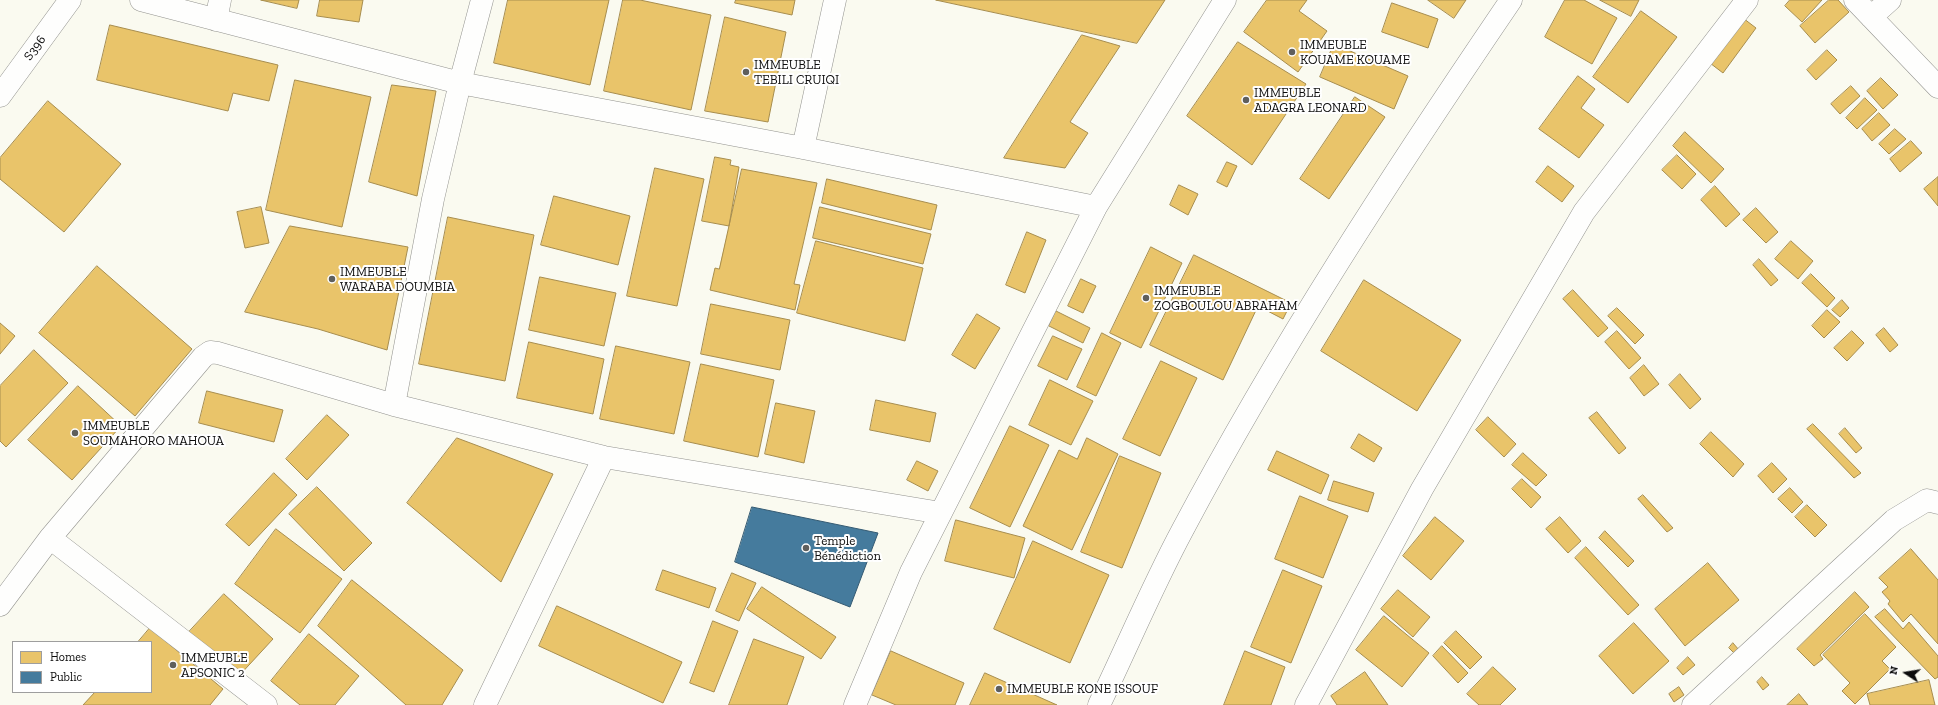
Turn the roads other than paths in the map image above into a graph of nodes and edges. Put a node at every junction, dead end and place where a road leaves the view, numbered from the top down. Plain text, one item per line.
1 (70, 0) edge
2 (141, 0) edge
3 (482, 0) edge
4 (835, 0) edge
5 (1225, 0) edge
6 (1511, 0) edge
7 (1747, 0) edge
8 (1854, 0) edge
9 (1890, 0) edge
10 (218, 10) edge
11 (1871, 17) junction
12 (460, 83) junction
13 (1938, 87) edge
14 (0, 96) edge
15 (803, 148) junction
16 (1096, 207) junction
17 (394, 405) junction
18 (604, 457) junction
19 (1938, 503) edge
20 (941, 513) junction
21 (50, 538) junction
22 (0, 606) edge
23 (266, 705) edge
24 (485, 705) edge
25 (855, 705) edge
26 (1099, 705) edge
27 (1306, 705) edge
28 (1693, 705) edge

1 - 14 street, S396
2 - 10 street
3 - 12 street
4 - 15 street
5 - 16 street
6 - 26 street
7 - 27 street
8 - 11 street
9 - 11 street
10 - 12 street
11 - 13 street
12 - 15 street
12 - 17 street
15 - 16 street
16 - 20 street
17 - 18 street
17 - 21 street
18 - 20 street
18 - 24 street
19 - 28 street
20 - 25 street
21 - 22 street
21 - 23 street

